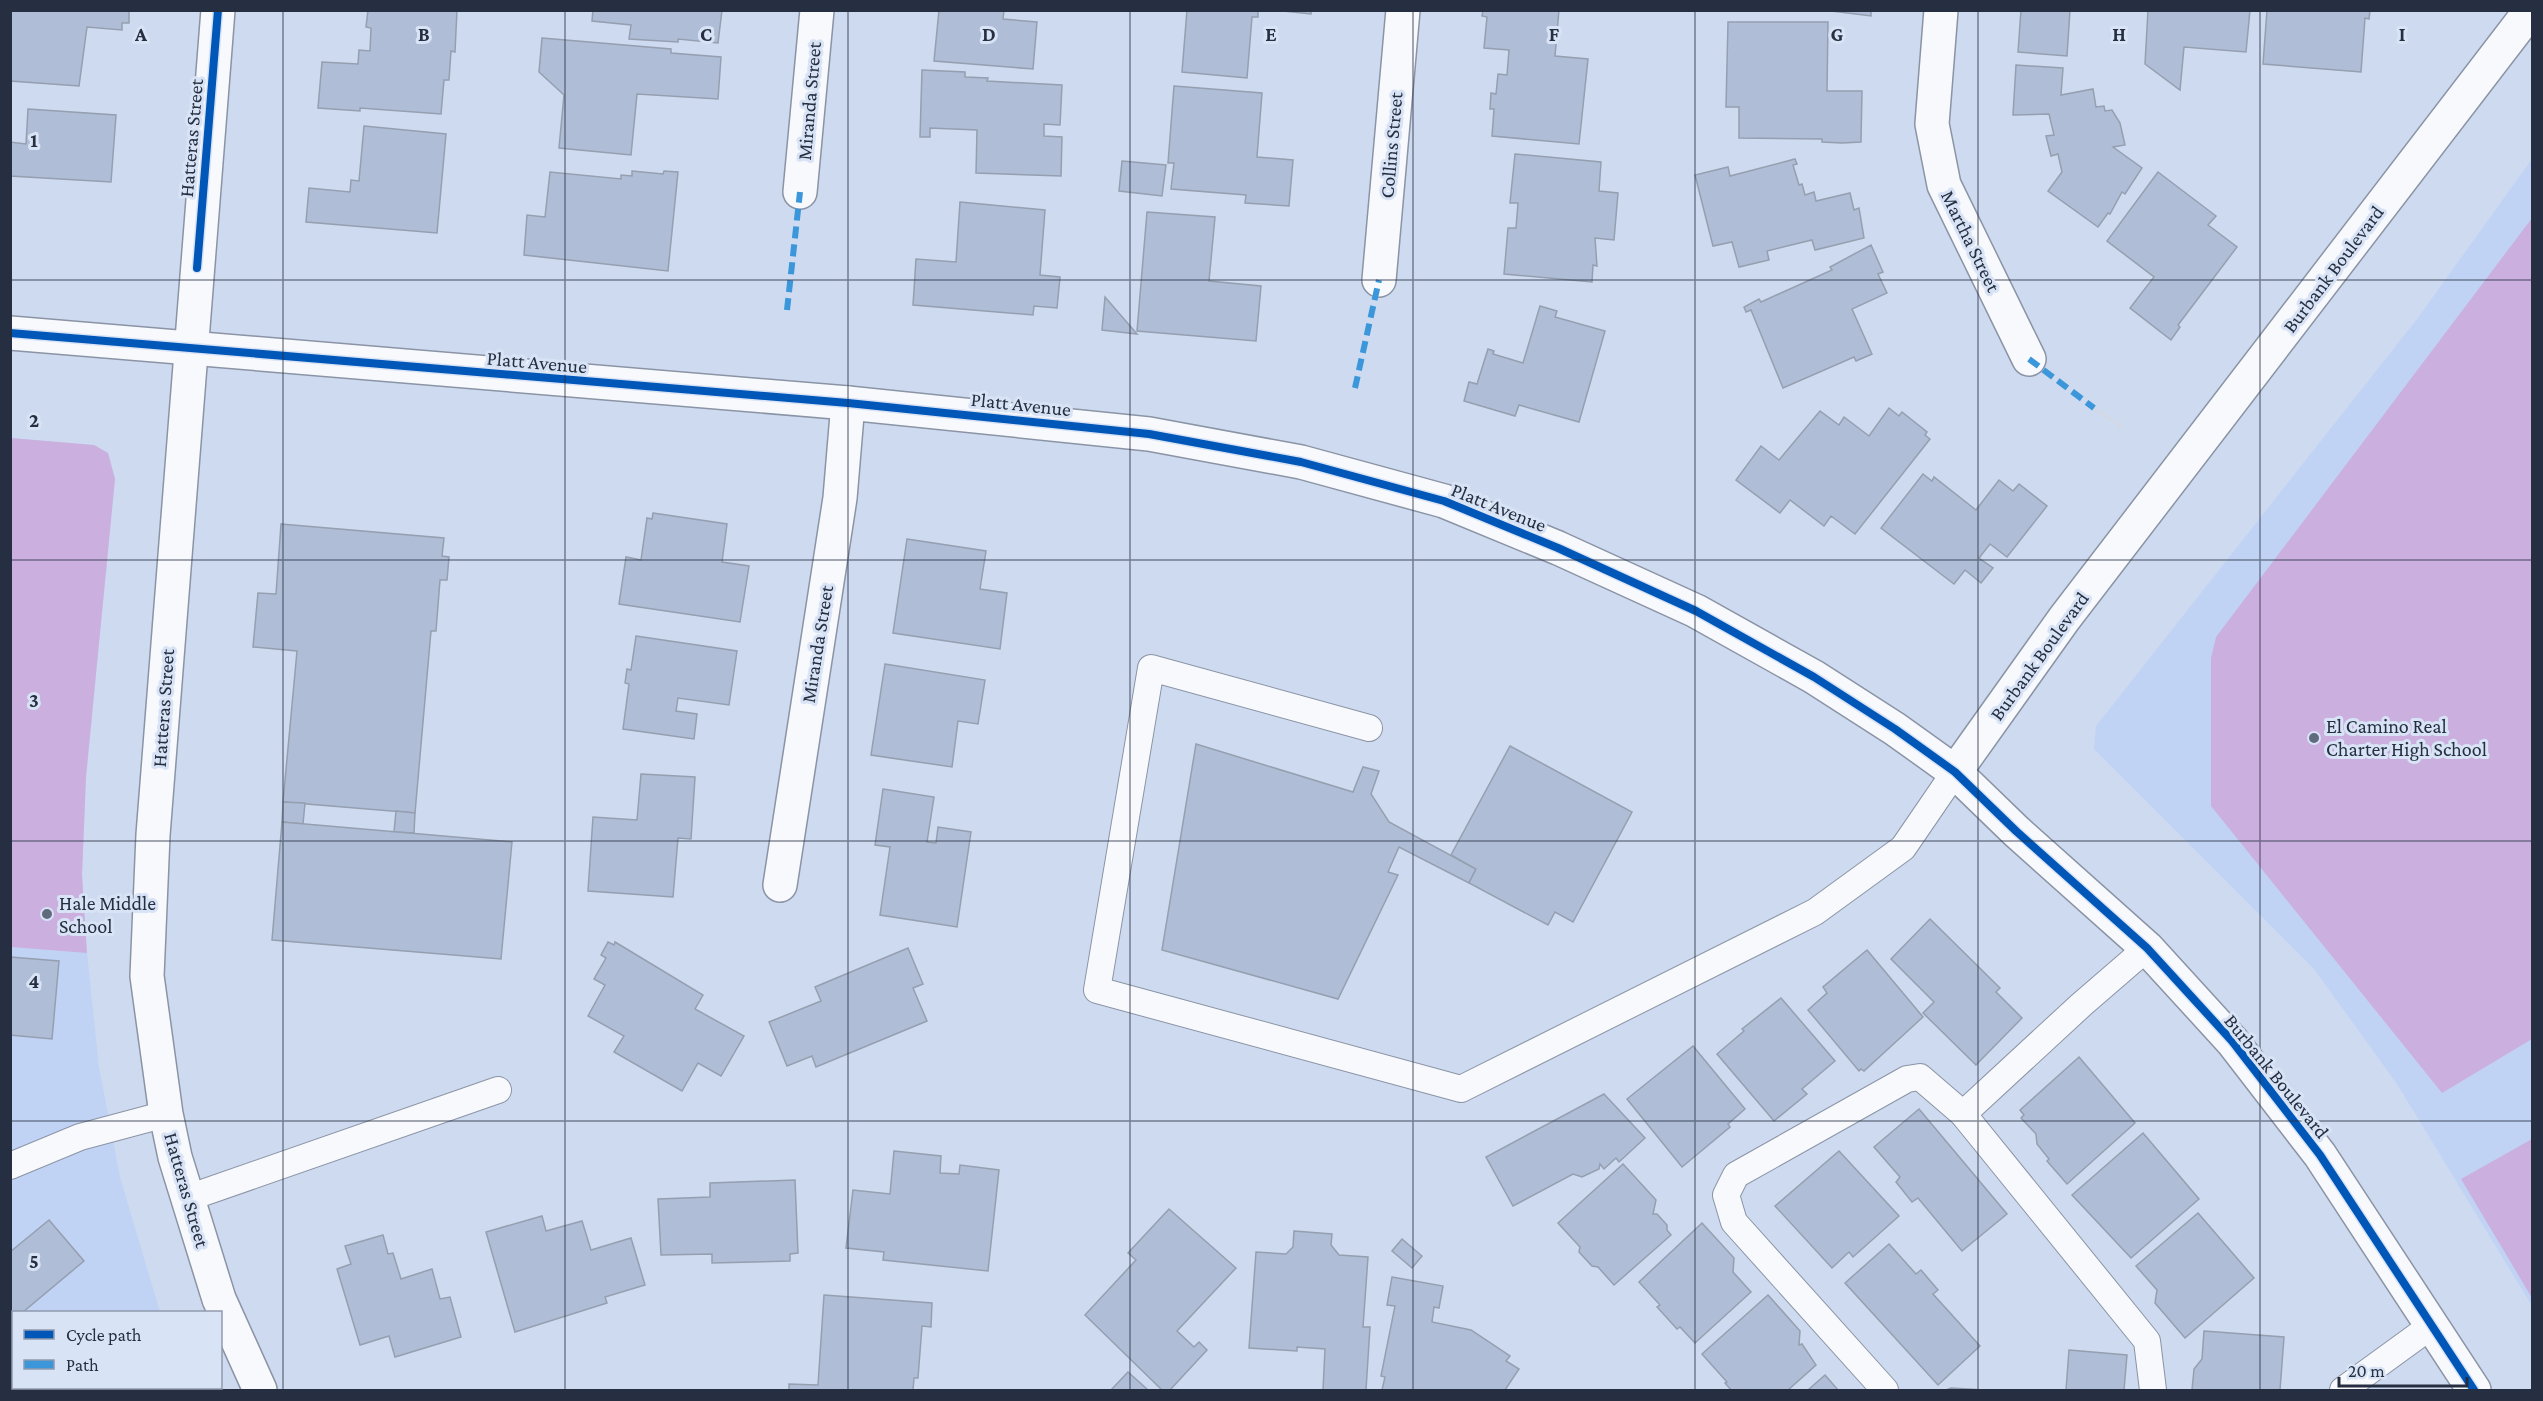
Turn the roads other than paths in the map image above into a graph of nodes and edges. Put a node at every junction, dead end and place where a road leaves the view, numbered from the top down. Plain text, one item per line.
1 (218, 10) edge
2 (817, 10) edge
3 (1403, 10) edge
4 (1941, 10) edge
5 (2531, 10) edge
6 (800, 192) dead end
7 (1379, 280) dead end
8 (10, 333) edge
9 (190, 348) junction
10 (2029, 359) dead end
11 (848, 403) junction
12 (1369, 728) dead end
13 (1955, 772) junction
14 (780, 885) dead end
15 (2147, 948) junction
16 (498, 1090) dead end
17 (166, 1114) junction
18 (1963, 1114) junction
19 (10, 1166) edge
20 (188, 1198) junction
21 (2432, 1326) junction
22 (260, 1390) edge
23 (1885, 1390) edge
24 (2153, 1390) edge
25 (2343, 1390) edge
26 (2474, 1390) edge

1 - 9 main road, Hatteras Street
2 - 6 main road, Miranda Street
3 - 7 main road, Collins Street
4 - 10 main road, Martha Street
5 - 13 main road, Burbank Boulevard
8 - 9 main road, Platt Avenue
9 - 11 main road, Platt Avenue
9 - 17 main road, Hatteras Street
11 - 13 main road, Platt Avenue
11 - 14 main road, Miranda Street
12 - 13 lane
13 - 15 main road, Burbank Boulevard
15 - 18 lane
15 - 21 main road, Burbank Boulevard
16 - 20 lane
17 - 19 lane
17 - 20 main road, Hatteras Street
18 - 23 lane
18 - 24 lane
20 - 22 main road, Hatteras Street
21 - 25 lane
21 - 26 main road, Burbank Boulevard

